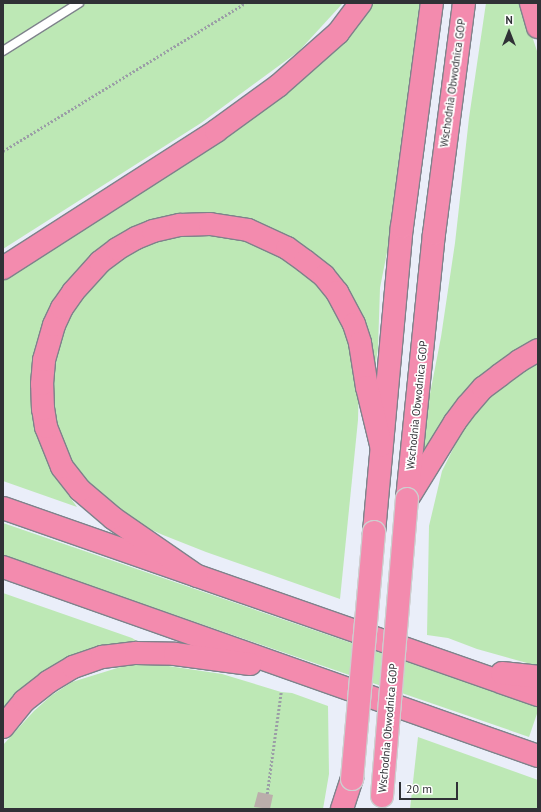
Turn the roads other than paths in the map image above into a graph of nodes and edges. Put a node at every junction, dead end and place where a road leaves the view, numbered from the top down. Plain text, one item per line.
1 (79, 3) edge
2 (361, 3) edge
3 (432, 3) edge
4 (464, 3) edge
5 (531, 3) edge
6 (538, 27) edge
7 (3, 51) edge
8 (3, 268) edge
9 (538, 350) edge
10 (382, 445) junction
11 (407, 499) junction
12 (3, 508) edge
13 (3, 567) edge
14 (198, 576) junction
15 (458, 667) junction
16 (299, 671) junction
17 (538, 678) edge
18 (538, 695) edge
19 (3, 726) edge
20 (538, 756) edge
21 (352, 779) junction
22 (381, 803) edge
23 (342, 809) edge
24 (350, 809) edge

1 - 7 lane
2 - 8 highway
3 - 10 highway
4 - 11 highway, Wschodnia Obwodnica GOP
5 - 6 highway
9 - 11 highway
10 - 14 highway
10 - 21 highway, bridge
11 - 22 highway, Wschodnia Obwodnica GOP, bridge
12 - 14 highway
13 - 16 highway
14 - 15 highway
15 - 17 highway
15 - 18 highway
16 - 19 highway
16 - 20 highway
21 - 23 highway
21 - 24 highway

